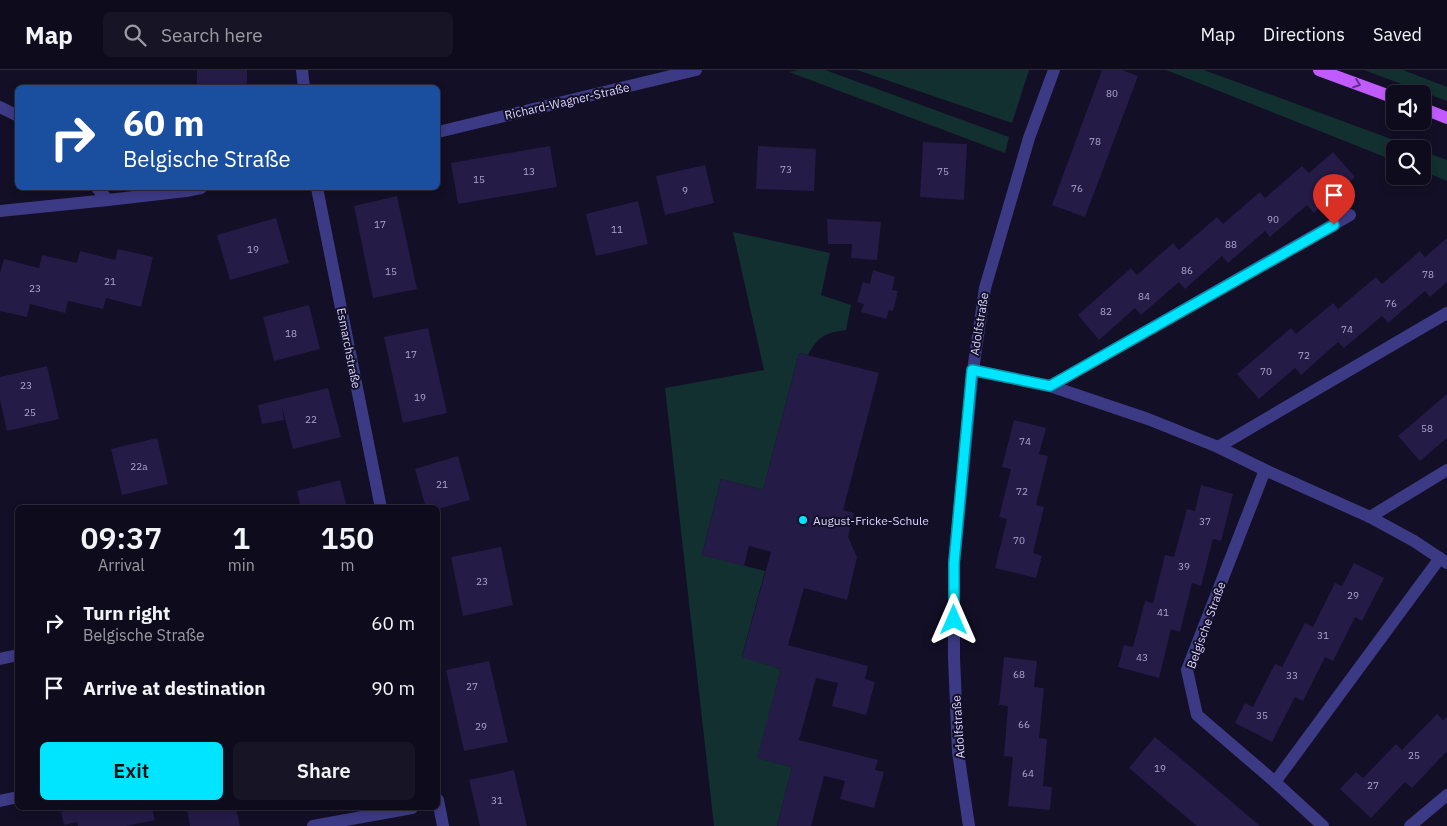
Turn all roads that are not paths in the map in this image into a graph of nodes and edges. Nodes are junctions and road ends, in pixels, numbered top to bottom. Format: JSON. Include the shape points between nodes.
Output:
{"nodes":[{"id":1,"x":302,"y":70,"type":"edge"},
{"id":2,"x":696,"y":70,"type":"edge"},
{"id":3,"x":1054,"y":70,"type":"edge"},
{"id":4,"x":1319,"y":70,"type":"edge"},
{"id":5,"x":304,"y":85,"type":"edge"},
{"id":6,"x":1386,"y":95,"type":"edge"},
{"id":7,"x":0,"y":107,"type":"edge"},
{"id":8,"x":1431,"y":112,"type":"edge"},
{"id":9,"x":15,"y":114,"type":"edge"},
{"id":10,"x":1447,"y":118,"type":"edge"},
{"id":11,"x":440,"y":132,"type":"edge"},
{"id":12,"x":99,"y":190,"type":"edge"},
{"id":13,"x":191,"y":190,"type":"edge"},
{"id":14,"x":317,"y":190,"type":"edge"},
{"id":15,"x":108,"y":200,"type":"junction"},
{"id":16,"x":0,"y":211,"type":"edge"},
{"id":17,"x":1350,"y":215,"type":"dead end"},
{"id":18,"x":1447,"y":313,"type":"edge"},
{"id":19,"x":972,"y":370,"type":"junction"},
{"id":20,"x":1050,"y":386,"type":"junction"},
{"id":21,"x":1218,"y":447,"type":"junction"},
{"id":22,"x":1265,"y":470,"type":"junction"},
{"id":23,"x":1447,"y":470,"type":"edge"},
{"id":24,"x":380,"y":505,"type":"edge"},
{"id":25,"x":1370,"y":517,"type":"junction"},
{"id":26,"x":1443,"y":560,"type":"edge"},
{"id":27,"x":15,"y":656,"type":"edge"},
{"id":28,"x":0,"y":659,"type":"edge"},
{"id":29,"x":1275,"y":782,"type":"junction"},
{"id":30,"x":1447,"y":795,"type":"edge"},
{"id":31,"x":15,"y":798,"type":"edge"},
{"id":32,"x":0,"y":801,"type":"edge"},
{"id":33,"x":401,"y":810,"type":"edge"},
{"id":34,"x":440,"y":810,"type":"edge"},
{"id":35,"x":314,"y":826,"type":"edge"},
{"id":36,"x":443,"y":826,"type":"edge"},
{"id":37,"x":969,"y":826,"type":"edge"},
{"id":38,"x":1323,"y":826,"type":"edge"},
{"id":39,"x":1410,"y":826,"type":"edge"}],
"edges":[{"from":1,"to":5,"type":"street"},
{"from":2,"to":11,"type":"street","name":"Richard-Wagner-Straße"},
{"from":3,"to":19,"type":"street","name":"Adolfstraße","via":[[1029,138],[984,288]]},
{"from":4,"to":6,"type":"main road","one_way":true},
{"from":7,"to":9,"type":"street"},
{"from":8,"to":10,"type":"main road"},
{"from":12,"to":15,"type":"street"},
{"from":13,"to":15,"type":"street"},
{"from":14,"to":24,"type":"street","name":"Esmarchstraße"},
{"from":15,"to":16,"type":"street"},
{"from":17,"to":20,"type":"street"},
{"from":18,"to":21,"type":"street"},
{"from":19,"to":20,"type":"street"},
{"from":19,"to":37,"type":"street","name":"Adolfstraße","via":[[954,563],[958,752]]},
{"from":20,"to":21,"type":"street"},
{"from":21,"to":22,"type":"street"},
{"from":22,"to":25,"type":"street"},
{"from":22,"to":29,"type":"street","name":"Belgische Straße","via":[[1188,670],[1197,715]]},
{"from":23,"to":25,"type":"street"},
{"from":25,"to":26,"type":"street"},
{"from":26,"to":29,"type":"street"},
{"from":27,"to":28,"type":"street"},
{"from":29,"to":38,"type":"street","name":"Belgische Straße"},
{"from":30,"to":39,"type":"street"},
{"from":31,"to":32,"type":"street"},
{"from":33,"to":35,"type":"street"},
{"from":34,"to":36,"type":"street"}]}
